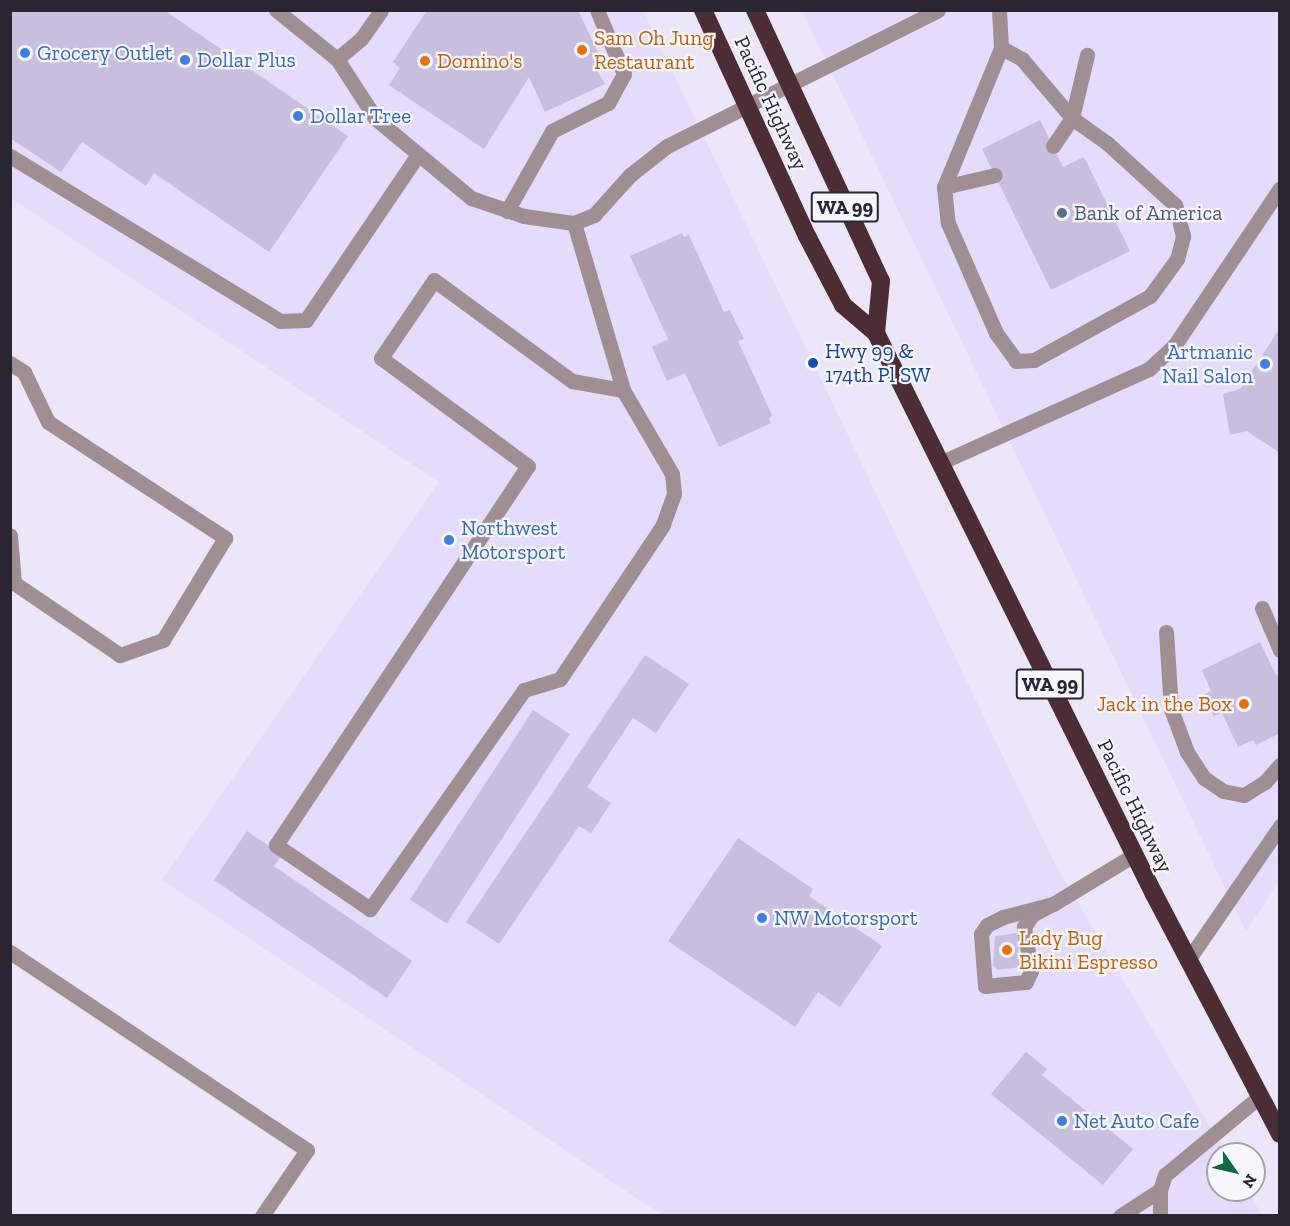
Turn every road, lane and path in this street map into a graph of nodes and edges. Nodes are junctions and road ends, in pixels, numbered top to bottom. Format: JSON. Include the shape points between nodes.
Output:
{"nodes":[{"id":1,"x":276,"y":10,"type":"edge"},
{"id":2,"x":381,"y":10,"type":"edge"},
{"id":3,"x":597,"y":10,"type":"edge"},
{"id":4,"x":703,"y":10,"type":"edge"},
{"id":5,"x":755,"y":10,"type":"edge"},
{"id":6,"x":938,"y":10,"type":"edge"},
{"id":7,"x":999,"y":10,"type":"edge"},
{"id":8,"x":1001,"y":48,"type":"junction"},
{"id":9,"x":1087,"y":55,"type":"dead end"},
{"id":10,"x":337,"y":59,"type":"junction"},
{"id":11,"x":790,"y":84,"type":"junction"},
{"id":12,"x":748,"y":105,"type":"junction"},
{"id":13,"x":1072,"y":118,"type":"junction"},
{"id":14,"x":1053,"y":146,"type":"dead end"},
{"id":15,"x":10,"y":156,"type":"edge"},
{"id":16,"x":417,"y":156,"type":"junction"},
{"id":17,"x":995,"y":175,"type":"dead end"},
{"id":18,"x":944,"y":187,"type":"junction"},
{"id":19,"x":1280,"y":188,"type":"edge"},
{"id":20,"x":507,"y":211,"type":"junction"},
{"id":21,"x":574,"y":223,"type":"junction"},
{"id":22,"x":876,"y":333,"type":"junction"},
{"id":23,"x":10,"y":363,"type":"edge"},
{"id":24,"x":623,"y":390,"type":"junction"},
{"id":25,"x":942,"y":462,"type":"junction"},
{"id":26,"x":10,"y":535,"type":"edge"},
{"id":27,"x":1262,"y":608,"type":"dead end"},
{"id":28,"x":1166,"y":632,"type":"dead end"},
{"id":29,"x":1280,"y":650,"type":"edge"},
{"id":30,"x":1280,"y":765,"type":"edge"},
{"id":31,"x":1280,"y":826,"type":"edge"},
{"id":32,"x":1134,"y":855,"type":"junction"},
{"id":33,"x":1053,"y":904,"type":"junction"},
{"id":34,"x":10,"y":952,"type":"edge"},
{"id":35,"x":1188,"y":960,"type":"junction"},
{"id":36,"x":1260,"y":1096,"type":"junction"},
{"id":37,"x":1280,"y":1134,"type":"edge"},
{"id":38,"x":1160,"y":1190,"type":"junction"},
{"id":39,"x":262,"y":1215,"type":"edge"},
{"id":40,"x":1120,"y":1215,"type":"edge"},
{"id":41,"x":1160,"y":1215,"type":"edge"}],
"edges":[{"from":1,"to":10,"type":"street"},
{"from":2,"to":10,"type":"street","via":[[361,39]]},
{"from":3,"to":20,"type":"street","via":[[624,74],[608,103],[552,131]]},
{"from":4,"to":12,"type":"highway","name":"Pacific Highway","number":"WA 99"},
{"from":5,"to":11,"type":"highway","name":"Pacific Highway","number":"WA 99"},
{"from":6,"to":11,"type":"street"},
{"from":7,"to":8,"type":"street"},
{"from":8,"to":13,"type":"street","via":[[1022,59]]},
{"from":8,"to":18,"type":"street"},
{"from":9,"to":13,"type":"street"},
{"from":10,"to":16,"type":"street","via":[[376,119]]},
{"from":11,"to":12,"type":"street"},
{"from":11,"to":22,"type":"highway","name":"Pacific Highway","number":"WA 99","via":[[881,281]]},
{"from":12,"to":21,"type":"street","via":[[667,146],[630,175],[594,215]]},
{"from":12,"to":22,"type":"highway","name":"Pacific Highway","number":"WA 99","via":[[843,305]]},
{"from":13,"to":14,"type":"street"},
{"from":13,"to":18,"type":"street","via":[[1107,143],[1175,206],[1184,236],[1176,259],[1150,296],[1034,360],[1016,361],[996,333],[948,223]]},
{"from":15,"to":16,"type":"street","via":[[280,321],[306,320]]},
{"from":16,"to":20,"type":"street","via":[[471,198]]},
{"from":17,"to":18,"type":"street"},
{"from":19,"to":25,"type":"street","via":[[1174,346],[1149,369]]},
{"from":20,"to":21,"type":"street"},
{"from":21,"to":24,"type":"street"},
{"from":22,"to":25,"type":"highway","name":"Pacific Highway","number":"WA 99"},
{"from":23,"to":26,"type":"street","via":[[24,372],[48,422],[225,538],[163,640],[120,655],[14,583]]},
{"from":24,"to":24,"type":"street","via":[[672,474],[674,494],[663,525],[560,679],[524,690],[370,909],[276,845],[528,466],[381,358],[434,280],[572,381]]},
{"from":25,"to":32,"type":"highway","name":"Pacific Highway","number":"WA 99"},
{"from":27,"to":29,"type":"street"},
{"from":28,"to":30,"type":"street","via":[[1171,709],[1187,752],[1204,778],[1223,792],[1244,795],[1265,782]]},
{"from":31,"to":35,"type":"street"},
{"from":32,"to":33,"type":"street"},
{"from":32,"to":35,"type":"highway","name":"Pacific Highway","number":"WA 99"},
{"from":33,"to":33,"type":"street","via":[[987,925],[981,934],[986,986],[1026,982],[1031,972],[1024,927],[1032,915]]},
{"from":34,"to":39,"type":"street","via":[[307,1150]]},
{"from":35,"to":36,"type":"highway","name":"Pacific Highway","number":"WA 99"},
{"from":36,"to":37,"type":"highway","name":"Pacific Highway","number":"WA 99"},
{"from":36,"to":38,"type":"street","via":[[1165,1175]]},
{"from":38,"to":40,"type":"street"},
{"from":38,"to":41,"type":"street"}]}
